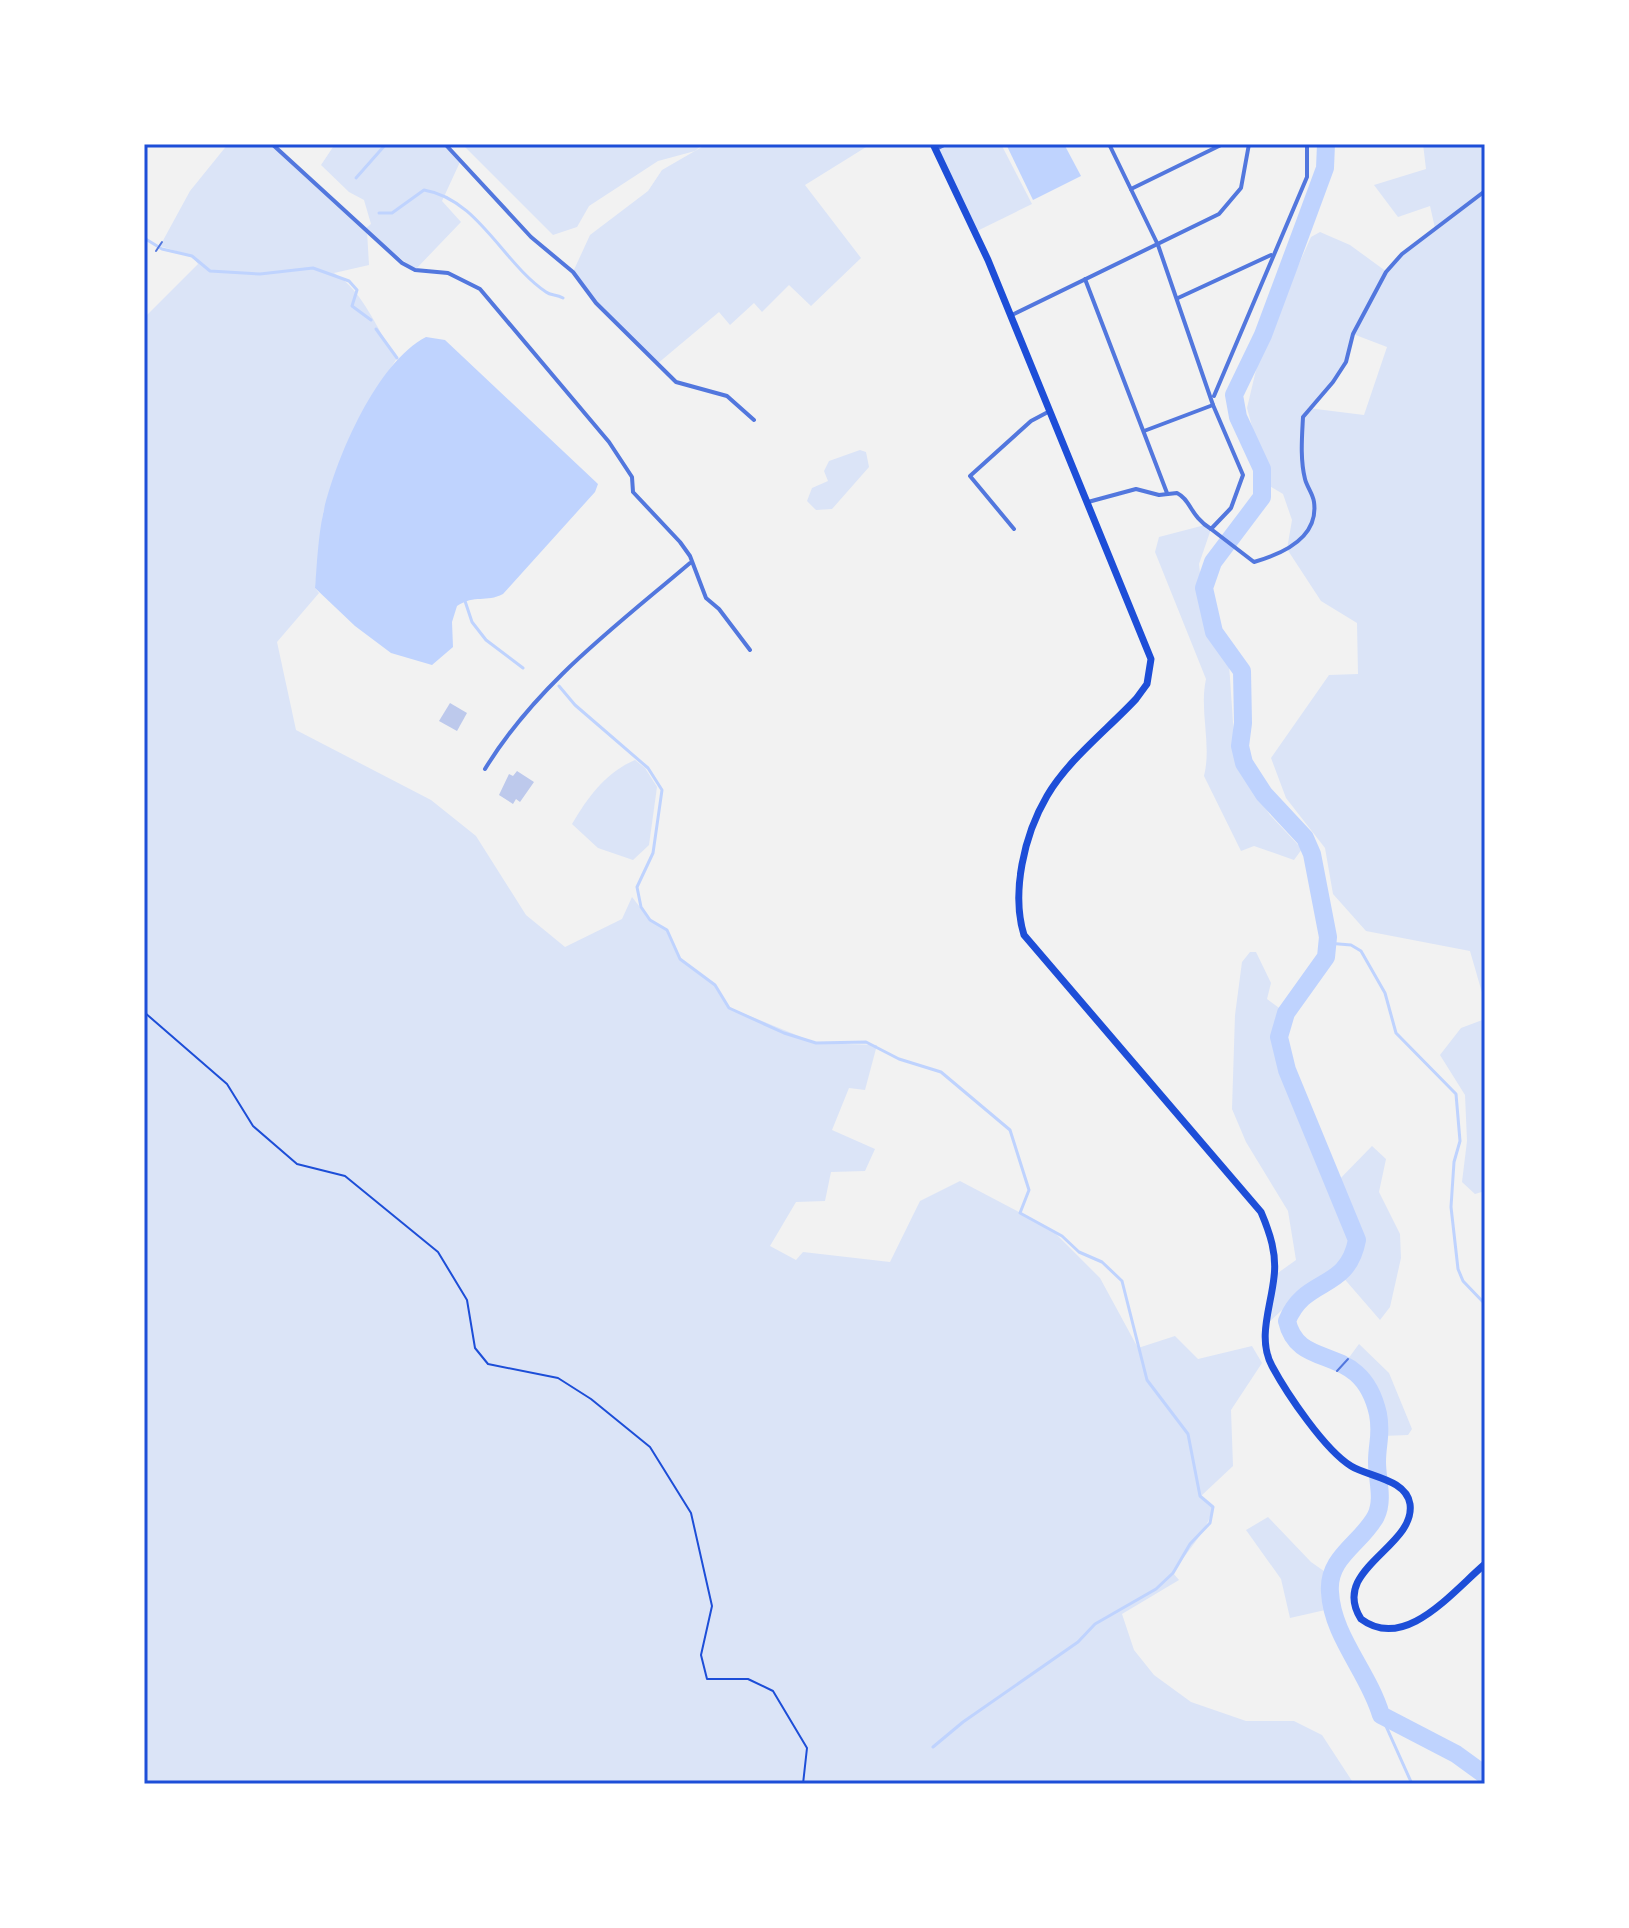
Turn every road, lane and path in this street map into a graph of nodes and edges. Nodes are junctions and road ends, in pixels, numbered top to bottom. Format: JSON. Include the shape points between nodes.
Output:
{"nodes":[{"id":1,"x":272,"y":144,"type":"edge"},
{"id":2,"x":445,"y":144,"type":"edge"},
{"id":3,"x":946,"y":144,"type":"edge"},
{"id":4,"x":1109,"y":144,"type":"edge"},
{"id":5,"x":1223,"y":144,"type":"edge"},
{"id":6,"x":1249,"y":144,"type":"edge"},
{"id":7,"x":1307,"y":144,"type":"edge"},
{"id":8,"x":935,"y":146,"type":"edge"},
{"id":9,"x":1131,"y":189,"type":"junction"},
{"id":10,"x":1485,"y":191,"type":"edge"},
{"id":11,"x":162,"y":242,"type":"dead end"},
{"id":12,"x":1158,"y":245,"type":"junction"},
{"id":13,"x":156,"y":251,"type":"dead end"},
{"id":14,"x":1273,"y":254,"type":"junction"},
{"id":15,"x":1085,"y":279,"type":"junction"},
{"id":16,"x":1177,"y":298,"type":"junction"},
{"id":17,"x":1010,"y":317,"type":"junction"},
{"id":18,"x":1213,"y":402,"type":"junction"},
{"id":19,"x":1048,"y":412,"type":"junction"},
{"id":20,"x":754,"y":420,"type":"dead end"},
{"id":21,"x":1143,"y":431,"type":"junction"},
{"id":22,"x":1167,"y":493,"type":"junction"},
{"id":23,"x":1085,"y":502,"type":"junction"},
{"id":24,"x":1014,"y":529,"type":"dead end"},
{"id":25,"x":1211,"y":529,"type":"junction"},
{"id":26,"x":690,"y":563,"type":"junction"},
{"id":27,"x":750,"y":650,"type":"dead end"},
{"id":28,"x":485,"y":769,"type":"dead end"},
{"id":29,"x":144,"y":1012,"type":"edge"},
{"id":30,"x":1348,"y":1359,"type":"dead end"},
{"id":31,"x":1337,"y":1371,"type":"dead end"},
{"id":32,"x":1485,"y":1564,"type":"edge"},
{"id":33,"x":803,"y":1784,"type":"edge"}],
"edges":[{"from":1,"to":26,"type":"street","via":[[402,263],[415,270],[448,273],[480,289],[609,442],[632,477],[633,492],[680,542]]},
{"from":2,"to":20,"type":"street","via":[[676,382],[727,396]]},
{"from":3,"to":8,"type":"street"},
{"from":4,"to":9,"type":"street"},
{"from":5,"to":9,"type":"street"},
{"from":6,"to":12,"type":"street","via":[[1236,198],[1219,214]]},
{"from":7,"to":14,"type":"street","via":[[1307,177]]},
{"from":8,"to":17,"type":"main road"},
{"from":9,"to":12,"type":"street"},
{"from":10,"to":25,"type":"street","via":[[1386,272],[1353,334],[1346,362],[1303,417],[1305,480],[1314,500],[1305,536],[1254,562]]},
{"from":11,"to":13,"type":"lane"},
{"from":12,"to":15,"type":"street"},
{"from":12,"to":16,"type":"street"},
{"from":14,"to":16,"type":"street"},
{"from":14,"to":18,"type":"street"},
{"from":15,"to":17,"type":"street"},
{"from":15,"to":21,"type":"street"},
{"from":16,"to":18,"type":"street"},
{"from":17,"to":19,"type":"main road"},
{"from":18,"to":21,"type":"street"},
{"from":18,"to":25,"type":"street","via":[[1243,475],[1231,508]]},
{"from":19,"to":23,"type":"main road"},
{"from":19,"to":24,"type":"street","via":[[970,476]]},
{"from":21,"to":22,"type":"street"},
{"from":22,"to":23,"type":"street","via":[[1136,489]]},
{"from":22,"to":25,"type":"street","via":[[1182,495],[1195,518]]},
{"from":23,"to":32,"type":"main road","via":[[1147,644],[1152,671],[1136,699],[1047,797],[1017,894],[1024,935],[1261,1212],[1274,1253],[1265,1336],[1271,1365],[1344,1461],[1402,1490],[1409,1511],[1401,1531],[1357,1585],[1354,1600],[1361,1619],[1380,1630],[1408,1626]]},
{"from":26,"to":27,"type":"street","via":[[706,598]]},
{"from":26,"to":28,"type":"street","via":[[555,680]]},
{"from":29,"to":33,"type":"path","via":[[227,1084],[253,1126],[297,1164],[345,1176],[438,1252],[467,1300],[475,1348],[488,1364],[558,1378],[650,1447],[691,1513],[712,1606],[701,1655],[707,1679],[748,1679],[773,1691],[807,1748]]},
{"from":30,"to":31,"type":"lane"}]}
